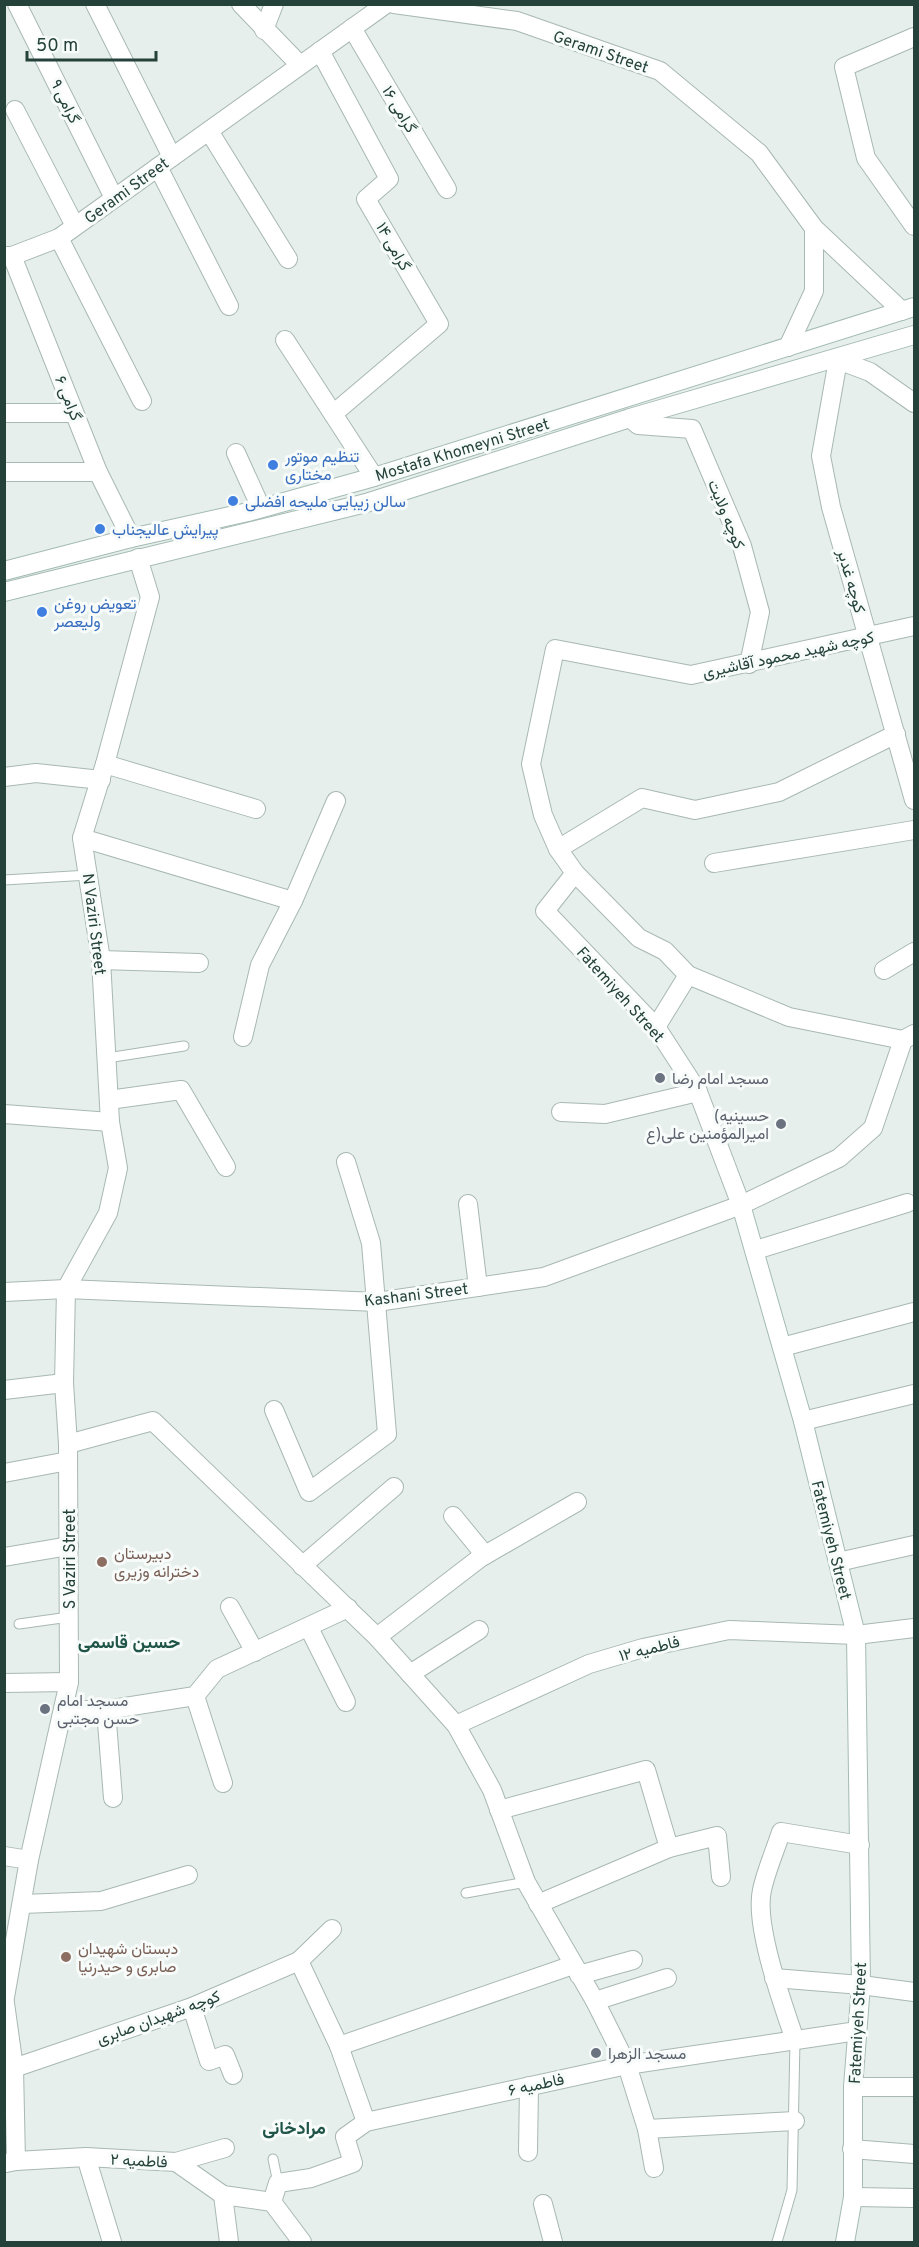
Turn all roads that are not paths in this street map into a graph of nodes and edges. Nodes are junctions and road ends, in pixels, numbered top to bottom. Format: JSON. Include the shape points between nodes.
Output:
{"nodes":[{"id":1,"x":17,"y":4,"type":"edge"},
{"id":2,"x":95,"y":4,"type":"edge"},
{"id":3,"x":241,"y":4,"type":"edge"},
{"id":4,"x":274,"y":4,"type":"edge"},
{"id":5,"x":386,"y":4,"type":"edge"},
{"id":6,"x":394,"y":4,"type":"edge"},
{"id":7,"x":459,"y":9,"type":"edge"},
{"id":8,"x":352,"y":28,"type":"junction"},
{"id":9,"x":264,"y":30,"type":"junction"},
{"id":10,"x":915,"y":37,"type":"edge"},
{"id":11,"x":320,"y":51,"type":"junction"},
{"id":12,"x":300,"y":65,"type":"junction"},
{"id":13,"x":15,"y":110,"type":"dead end"},
{"id":14,"x":209,"y":131,"type":"junction"},
{"id":15,"x":165,"y":162,"type":"junction"},
{"id":16,"x":447,"y":189,"type":"dead end"},
{"id":17,"x":114,"y":198,"type":"junction"},
{"id":18,"x":75,"y":226,"type":"junction"},
{"id":19,"x":915,"y":226,"type":"edge"},
{"id":20,"x":814,"y":228,"type":"junction"},
{"id":21,"x":59,"y":238,"type":"junction"},
{"id":22,"x":8,"y":256,"type":"edge"},
{"id":23,"x":288,"y":259,"type":"dead end"},
{"id":24,"x":229,"y":306,"type":"dead end"},
{"id":25,"x":908,"y":309,"type":"edge"},
{"id":26,"x":915,"y":335,"type":"edge"},
{"id":27,"x":285,"y":340,"type":"dead end"},
{"id":28,"x":788,"y":347,"type":"junction"},
{"id":29,"x":838,"y":360,"type":"junction"},
{"id":30,"x":142,"y":401,"type":"dead end"},
{"id":31,"x":915,"y":403,"type":"edge"},
{"id":32,"x":4,"y":413,"type":"edge"},
{"id":33,"x":74,"y":413,"type":"junction"},
{"id":34,"x":333,"y":414,"type":"junction"},
{"id":35,"x":630,"y":418,"type":"junction"},
{"id":36,"x":236,"y":453,"type":"dead end"},
{"id":37,"x":98,"y":471,"type":"junction"},
{"id":38,"x":4,"y":472,"type":"edge"},
{"id":39,"x":374,"y":477,"type":"junction"},
{"id":40,"x":261,"y":508,"type":"junction"},
{"id":41,"x":131,"y":538,"type":"junction"},
{"id":42,"x":138,"y":558,"type":"junction"},
{"id":43,"x":4,"y":571,"type":"edge"},
{"id":44,"x":4,"y":592,"type":"edge"},
{"id":45,"x":915,"y":626,"type":"edge"},
{"id":46,"x":869,"y":637,"type":"junction"},
{"id":47,"x":749,"y":664,"type":"junction"},
{"id":48,"x":896,"y":734,"type":"junction"},
{"id":49,"x":103,"y":772,"type":"junction"},
{"id":50,"x":4,"y":777,"type":"edge"},
{"id":51,"x":915,"y":800,"type":"edge"},
{"id":52,"x":336,"y":801,"type":"dead end"},
{"id":53,"x":256,"y":809,"type":"dead end"},
{"id":54,"x":915,"y":830,"type":"edge"},
{"id":55,"x":82,"y":838,"type":"junction"},
{"id":56,"x":558,"y":849,"type":"junction"},
{"id":57,"x":714,"y":863,"type":"dead end"},
{"id":58,"x":575,"y":873,"type":"junction"},
{"id":59,"x":89,"y":875,"type":"junction"},
{"id":60,"x":4,"y":880,"type":"edge"},
{"id":61,"x":293,"y":901,"type":"junction"},
{"id":62,"x":915,"y":952,"type":"edge"},
{"id":63,"x":101,"y":960,"type":"junction"},
{"id":64,"x":199,"y":963,"type":"dead end"},
{"id":65,"x":884,"y":970,"type":"dead end"},
{"id":66,"x":688,"y":975,"type":"junction"},
{"id":67,"x":656,"y":1027,"type":"junction"},
{"id":68,"x":243,"y":1037,"type":"dead end"},
{"id":69,"x":909,"y":1037,"type":"edge"},
{"id":70,"x":184,"y":1046,"type":"dead end"},
{"id":71,"x":106,"y":1058,"type":"junction"},
{"id":72,"x":698,"y":1092,"type":"junction"},
{"id":73,"x":109,"y":1100,"type":"junction"},
{"id":74,"x":561,"y":1112,"type":"dead end"},
{"id":75,"x":4,"y":1114,"type":"edge"},
{"id":76,"x":110,"y":1122,"type":"junction"},
{"id":77,"x":346,"y":1162,"type":"dead end"},
{"id":78,"x":226,"y":1167,"type":"dead end"},
{"id":79,"x":907,"y":1203,"type":"dead end"},
{"id":80,"x":468,"y":1204,"type":"dead end"},
{"id":81,"x":741,"y":1205,"type":"junction"},
{"id":82,"x":756,"y":1251,"type":"junction"},
{"id":83,"x":478,"y":1287,"type":"junction"},
{"id":84,"x":66,"y":1289,"type":"junction"},
{"id":85,"x":4,"y":1292,"type":"edge"},
{"id":86,"x":377,"y":1302,"type":"junction"},
{"id":87,"x":915,"y":1312,"type":"edge"},
{"id":88,"x":782,"y":1347,"type":"junction"},
{"id":89,"x":64,"y":1383,"type":"junction"},
{"id":90,"x":4,"y":1390,"type":"edge"},
{"id":91,"x":915,"y":1394,"type":"edge"},
{"id":92,"x":274,"y":1410,"type":"dead end"},
{"id":93,"x":802,"y":1421,"type":"junction"},
{"id":94,"x":68,"y":1453,"type":"junction"},
{"id":95,"x":4,"y":1473,"type":"edge"},
{"id":96,"x":394,"y":1487,"type":"dead end"},
{"id":97,"x":577,"y":1502,"type":"dead end"},
{"id":98,"x":453,"y":1516,"type":"dead end"},
{"id":99,"x":915,"y":1545,"type":"edge"},
{"id":100,"x":69,"y":1546,"type":"junction"},
{"id":101,"x":485,"y":1555,"type":"junction"},
{"id":102,"x":4,"y":1557,"type":"edge"},
{"id":103,"x":838,"y":1562,"type":"junction"},
{"id":104,"x":302,"y":1566,"type":"junction"},
{"id":105,"x":230,"y":1607,"type":"dead end"},
{"id":106,"x":348,"y":1608,"type":"junction"},
{"id":107,"x":69,"y":1617,"type":"junction"},
{"id":108,"x":19,"y":1624,"type":"dead end"},
{"id":109,"x":309,"y":1628,"type":"junction"},
{"id":110,"x":915,"y":1628,"type":"edge"},
{"id":111,"x":479,"y":1630,"type":"dead end"},
{"id":112,"x":856,"y":1635,"type":"junction"},
{"id":113,"x":377,"y":1637,"type":"junction"},
{"id":114,"x":255,"y":1652,"type":"junction"},
{"id":115,"x":410,"y":1674,"type":"junction"},
{"id":116,"x":69,"y":1682,"type":"junction"},
{"id":117,"x":4,"y":1683,"type":"edge"},
{"id":118,"x":195,"y":1696,"type":"junction"},
{"id":119,"x":346,"y":1702,"type":"dead end"},
{"id":120,"x":64,"y":1710,"type":"junction"},
{"id":121,"x":106,"y":1710,"type":"junction"},
{"id":122,"x":456,"y":1725,"type":"junction"},
{"id":123,"x":223,"y":1783,"type":"dead end"},
{"id":124,"x":112,"y":1798,"type":"dead end"},
{"id":125,"x":499,"y":1810,"type":"junction"},
{"id":126,"x":860,"y":1845,"type":"junction"},
{"id":127,"x":669,"y":1848,"type":"junction"},
{"id":128,"x":4,"y":1856,"type":"edge"},
{"id":129,"x":29,"y":1860,"type":"junction"},
{"id":130,"x":188,"y":1875,"type":"dead end"},
{"id":131,"x":721,"y":1877,"type":"dead end"},
{"id":132,"x":526,"y":1882,"type":"junction"},
{"id":133,"x":466,"y":1893,"type":"dead end"},
{"id":134,"x":22,"y":1904,"type":"junction"},
{"id":135,"x":538,"y":1904,"type":"junction"},
{"id":136,"x":332,"y":1929,"type":"dead end"},
{"id":137,"x":299,"y":1960,"type":"junction"},
{"id":138,"x":633,"y":1960,"type":"dead end"},
{"id":139,"x":576,"y":1970,"type":"junction"},
{"id":140,"x":667,"y":1978,"type":"dead end"},
{"id":141,"x":774,"y":1978,"type":"junction"},
{"id":142,"x":861,"y":1984,"type":"junction"},
{"id":143,"x":915,"y":1992,"type":"edge"},
{"id":144,"x":595,"y":2001,"type":"junction"},
{"id":145,"x":5,"y":2003,"type":"edge"},
{"id":146,"x":192,"y":2007,"type":"junction"},
{"id":147,"x":857,"y":2031,"type":"junction"},
{"id":148,"x":795,"y":2040,"type":"junction"},
{"id":149,"x":339,"y":2046,"type":"junction"},
{"id":150,"x":627,"y":2065,"type":"junction"},
{"id":151,"x":14,"y":2068,"type":"junction"},
{"id":152,"x":233,"y":2075,"type":"dead end"},
{"id":153,"x":529,"y":2086,"type":"junction"},
{"id":154,"x":853,"y":2087,"type":"junction"},
{"id":155,"x":915,"y":2087,"type":"edge"},
{"id":156,"x":795,"y":2121,"type":"junction"},
{"id":157,"x":366,"y":2122,"type":"junction"},
{"id":158,"x":647,"y":2129,"type":"junction"},
{"id":159,"x":225,"y":2148,"type":"dead end"},
{"id":160,"x":852,"y":2149,"type":"junction"},
{"id":161,"x":528,"y":2152,"type":"dead end"},
{"id":162,"x":915,"y":2154,"type":"edge"},
{"id":163,"x":86,"y":2157,"type":"junction"},
{"id":164,"x":273,"y":2159,"type":"dead end"},
{"id":165,"x":10,"y":2162,"type":"edge"},
{"id":166,"x":176,"y":2162,"type":"junction"},
{"id":167,"x":654,"y":2168,"type":"dead end"},
{"id":168,"x":278,"y":2183,"type":"junction"},
{"id":169,"x":223,"y":2195,"type":"junction"},
{"id":170,"x":853,"y":2196,"type":"junction"},
{"id":171,"x":915,"y":2198,"type":"edge"},
{"id":172,"x":272,"y":2202,"type":"junction"},
{"id":173,"x":543,"y":2204,"type":"dead end"},
{"id":174,"x":112,"y":2242,"type":"edge"},
{"id":175,"x":230,"y":2242,"type":"edge"},
{"id":176,"x":302,"y":2242,"type":"edge"},
{"id":177,"x":553,"y":2242,"type":"edge"},
{"id":178,"x":777,"y":2242,"type":"edge"},
{"id":179,"x":845,"y":2242,"type":"edge"}],
"edges":[{"from":1,"to":17,"type":"street","name":"گرامی ۹"},
{"from":2,"to":15,"type":"street"},
{"from":3,"to":9,"type":"street"},
{"from":4,"to":9,"type":"street"},
{"from":5,"to":8,"type":"street","name":"Gerami Street"},
{"from":6,"to":7,"type":"street","name":"Gerami Street"},
{"from":7,"to":20,"type":"street","name":"Gerami Street","via":[[517,21],[660,71],[759,153]]},
{"from":8,"to":11,"type":"street","name":"Gerami Street"},
{"from":8,"to":16,"type":"street","name":"گرامی ۱۶"},
{"from":9,"to":12,"type":"street"},
{"from":10,"to":19,"type":"street","via":[[844,67],[866,158]]},
{"from":11,"to":12,"type":"street","name":"Gerami Street"},
{"from":11,"to":34,"type":"street","name":"گرامی ۱۴","via":[[389,179],[366,199],[440,324]]},
{"from":12,"to":14,"type":"street","name":"Gerami Street"},
{"from":13,"to":18,"type":"street"},
{"from":14,"to":15,"type":"street","name":"Gerami Street"},
{"from":14,"to":23,"type":"street"},
{"from":15,"to":17,"type":"street","name":"Gerami Street"},
{"from":15,"to":24,"type":"street"},
{"from":17,"to":18,"type":"street","name":"Gerami Street"},
{"from":18,"to":21,"type":"street","name":"Gerami Street"},
{"from":20,"to":25,"type":"street","name":"Gerami Street"},
{"from":20,"to":28,"type":"street","via":[[814,291]]},
{"from":21,"to":22,"type":"street","name":"Gerami Street"},
{"from":21,"to":30,"type":"street"},
{"from":22,"to":33,"type":"street","name":"گرامی ۶"},
{"from":25,"to":28,"type":"street","name":"Mostafa Khomeyni Street"},
{"from":26,"to":29,"type":"street","name":"Mostafa Khomeyni Street"},
{"from":27,"to":34,"type":"street"},
{"from":28,"to":39,"type":"street","name":"Mostafa Khomeyni Street"},
{"from":29,"to":31,"type":"street","via":[[870,372]]},
{"from":29,"to":35,"type":"street","name":"Mostafa Khomeyni Street"},
{"from":29,"to":46,"type":"street","name":"کوچه غدیر","via":[[821,456],[831,507]]},
{"from":32,"to":33,"type":"street"},
{"from":33,"to":37,"type":"street","name":"گرامی ۶"},
{"from":34,"to":39,"type":"street"},
{"from":35,"to":42,"type":"street","name":"Mostafa Khomeyni Street","via":[[366,503]]},
{"from":35,"to":47,"type":"street","name":"کوچه ولایت","via":[[638,425],[692,429],[742,546],[760,612]]},
{"from":36,"to":40,"type":"street"},
{"from":37,"to":38,"type":"street"},
{"from":37,"to":41,"type":"street","name":"گرامی ۶"},
{"from":39,"to":40,"type":"street","name":"Mostafa Khomeyni Street"},
{"from":40,"to":41,"type":"street","name":"Mostafa Khomeyni Street"},
{"from":41,"to":42,"type":"street","name":"گرامی ۶"},
{"from":41,"to":43,"type":"street","name":"Mostafa Khomeyni Street"},
{"from":42,"to":44,"type":"street","name":"Mostafa Khomeyni Street"},
{"from":42,"to":49,"type":"street","name":"N Vaziri Street","via":[[150,597]]},
{"from":45,"to":46,"type":"street","name":"کوچه شهید محمود آقاشیری"},
{"from":46,"to":47,"type":"street","name":"کوچه شهید محمود آقاشیری"},
{"from":46,"to":48,"type":"street","name":"کوچه غدیر"},
{"from":47,"to":56,"type":"street","name":"کوچه شهید محمود آقاشیری","via":[[691,675],[555,648],[531,764],[543,815]]},
{"from":48,"to":51,"type":"street","name":"کوچه غدیر"},
{"from":48,"to":56,"type":"street","via":[[779,792],[695,810],[642,798]]},
{"from":49,"to":50,"type":"street"},
{"from":49,"to":53,"type":"street"},
{"from":49,"to":55,"type":"street","name":"N Vaziri Street"},
{"from":52,"to":61,"type":"street"},
{"from":54,"to":57,"type":"street"},
{"from":55,"to":59,"type":"street","name":"N Vaziri Street"},
{"from":55,"to":61,"type":"street"},
{"from":56,"to":58,"type":"street"},
{"from":58,"to":66,"type":"street","via":[[639,938],[666,951]]},
{"from":58,"to":67,"type":"street","name":"Fatemiyeh Street","via":[[545,911]]},
{"from":59,"to":60,"type":"lane"},
{"from":59,"to":63,"type":"street","name":"N Vaziri Street"},
{"from":61,"to":68,"type":"street","via":[[261,965]]},
{"from":62,"to":65,"type":"street"},
{"from":63,"to":64,"type":"street"},
{"from":63,"to":71,"type":"street","name":"N Vaziri Street"},
{"from":66,"to":67,"type":"street"},
{"from":66,"to":69,"type":"street","via":[[789,1017]]},
{"from":67,"to":72,"type":"street","name":"Fatemiyeh Street"},
{"from":69,"to":81,"type":"street","name":"Kashani Street","via":[[873,1128],[838,1158]]},
{"from":70,"to":71,"type":"lane"},
{"from":71,"to":73,"type":"street","name":"N Vaziri Street"},
{"from":72,"to":74,"type":"street","via":[[605,1114]]},
{"from":72,"to":81,"type":"street","name":"Fatemiyeh Street"},
{"from":73,"to":76,"type":"street","name":"N Vaziri Street"},
{"from":73,"to":78,"type":"street","via":[[182,1090]]},
{"from":75,"to":76,"type":"street"},
{"from":76,"to":84,"type":"street","name":"N Vaziri Street","via":[[118,1168],[108,1214]]},
{"from":77,"to":86,"type":"street","via":[[371,1243]]},
{"from":79,"to":82,"type":"street"},
{"from":80,"to":83,"type":"street"},
{"from":81,"to":82,"type":"street","name":"Fatemiyeh Street"},
{"from":81,"to":83,"type":"street","name":"Kashani Street","via":[[544,1277]]},
{"from":82,"to":88,"type":"street","name":"Fatemiyeh Street"},
{"from":83,"to":86,"type":"street","name":"Kashani Street"},
{"from":84,"to":85,"type":"street","name":"Kashani Street"},
{"from":84,"to":86,"type":"street","name":"Kashani Street"},
{"from":84,"to":89,"type":"street","name":"S Vaziri Street"},
{"from":86,"to":92,"type":"street","via":[[387,1434],[309,1492]]},
{"from":87,"to":88,"type":"street"},
{"from":88,"to":93,"type":"street","name":"Fatemiyeh Street"},
{"from":89,"to":90,"type":"street"},
{"from":89,"to":94,"type":"street","name":"S Vaziri Street"},
{"from":91,"to":93,"type":"street"},
{"from":93,"to":103,"type":"street","name":"Fatemiyeh Street"},
{"from":94,"to":95,"type":"street"},
{"from":94,"to":100,"type":"street","name":"S Vaziri Street"},
{"from":94,"to":104,"type":"street","via":[[153,1421]]},
{"from":96,"to":104,"type":"street"},
{"from":97,"to":101,"type":"street"},
{"from":98,"to":101,"type":"street"},
{"from":99,"to":103,"type":"street"},
{"from":100,"to":102,"type":"street"},
{"from":100,"to":107,"type":"street","name":"S Vaziri Street"},
{"from":101,"to":113,"type":"street"},
{"from":103,"to":112,"type":"street","name":"Fatemiyeh Street"},
{"from":104,"to":106,"type":"street"},
{"from":105,"to":114,"type":"street"},
{"from":106,"to":109,"type":"street"},
{"from":106,"to":113,"type":"street"},
{"from":107,"to":108,"type":"lane"},
{"from":107,"to":116,"type":"street","name":"S Vaziri Street"},
{"from":109,"to":114,"type":"street"},
{"from":109,"to":119,"type":"street"},
{"from":110,"to":112,"type":"street","name":"فاطمیه ۱۲"},
{"from":111,"to":115,"type":"street"},
{"from":112,"to":122,"type":"street","name":"فاطمیه ۱۲","via":[[729,1630],[643,1648],[589,1664]]},
{"from":112,"to":126,"type":"street","name":"Fatemiyeh Street"},
{"from":113,"to":115,"type":"street"},
{"from":114,"to":118,"type":"street","via":[[217,1669]]},
{"from":115,"to":122,"type":"street"},
{"from":116,"to":117,"type":"street"},
{"from":116,"to":120,"type":"street","name":"S Vaziri Street"},
{"from":118,"to":121,"type":"street"},
{"from":118,"to":123,"type":"street"},
{"from":120,"to":121,"type":"street"},
{"from":120,"to":129,"type":"street","name":"S Vaziri Street"},
{"from":121,"to":124,"type":"street"},
{"from":122,"to":125,"type":"street"},
{"from":125,"to":127,"type":"street","via":[[646,1770]]},
{"from":125,"to":132,"type":"street"},
{"from":126,"to":141,"type":"street","via":[[781,1832],[761,1892]]},
{"from":126,"to":142,"type":"street","name":"Fatemiyeh Street"},
{"from":127,"to":131,"type":"street","via":[[717,1836]]},
{"from":127,"to":135,"type":"street"},
{"from":128,"to":129,"type":"street"},
{"from":129,"to":134,"type":"street","name":"S Vaziri Street"},
{"from":130,"to":134,"type":"street","via":[[101,1901]]},
{"from":132,"to":133,"type":"lane"},
{"from":132,"to":135,"type":"street"},
{"from":134,"to":145,"type":"street","name":"S Vaziri Street"},
{"from":135,"to":139,"type":"street"},
{"from":136,"to":137,"type":"street","name":"کوچه شهیدان صابری"},
{"from":137,"to":146,"type":"street","name":"کوچه شهیدان صابری"},
{"from":137,"to":149,"type":"street"},
{"from":138,"to":139,"type":"street"},
{"from":139,"to":144,"type":"street"},
{"from":139,"to":149,"type":"street"},
{"from":140,"to":144,"type":"street"},
{"from":141,"to":142,"type":"street"},
{"from":141,"to":148,"type":"street"},
{"from":142,"to":143,"type":"street"},
{"from":142,"to":147,"type":"street","name":"Fatemiyeh Street"},
{"from":144,"to":150,"type":"street"},
{"from":145,"to":151,"type":"street","name":"S Vaziri Street"},
{"from":146,"to":151,"type":"street","name":"کوچه شهیدان صابری"},
{"from":146,"to":152,"type":"street","via":[[209,2061],[225,2055]]},
{"from":147,"to":148,"type":"street","name":"فاطمیه ۶"},
{"from":147,"to":154,"type":"street","name":"Fatemiyeh Street"},
{"from":148,"to":150,"type":"street","name":"فاطمیه ۶"},
{"from":148,"to":156,"type":"lane"},
{"from":149,"to":157,"type":"street"},
{"from":150,"to":153,"type":"street","name":"فاطمیه ۶"},
{"from":150,"to":158,"type":"street"},
{"from":151,"to":165,"type":"street","name":"S Vaziri Street"},
{"from":153,"to":157,"type":"street","name":"فاطمیه ۶"},
{"from":153,"to":161,"type":"street"},
{"from":154,"to":155,"type":"street"},
{"from":154,"to":160,"type":"street","name":"Fatemiyeh Street"},
{"from":156,"to":158,"type":"street"},
{"from":156,"to":178,"type":"lane","via":[[792,2190]]},
{"from":157,"to":168,"type":"street","via":[[345,2137],[354,2163],[311,2178]]},
{"from":158,"to":167,"type":"street"},
{"from":159,"to":166,"type":"street"},
{"from":160,"to":162,"type":"street"},
{"from":160,"to":170,"type":"street","name":"Fatemiyeh Street"},
{"from":163,"to":165,"type":"street","name":"فاطمیه ۲"},
{"from":163,"to":166,"type":"street","name":"فاطمیه ۲"},
{"from":163,"to":174,"type":"street"},
{"from":164,"to":168,"type":"lane"},
{"from":166,"to":169,"type":"street","name":"فاطمیه ۲"},
{"from":168,"to":172,"type":"street"},
{"from":169,"to":172,"type":"street","name":"فاطمیه ۲"},
{"from":169,"to":175,"type":"street"},
{"from":170,"to":171,"type":"street"},
{"from":170,"to":179,"type":"street","name":"Fatemiyeh Street"},
{"from":172,"to":176,"type":"street"},
{"from":173,"to":177,"type":"street"}]}
